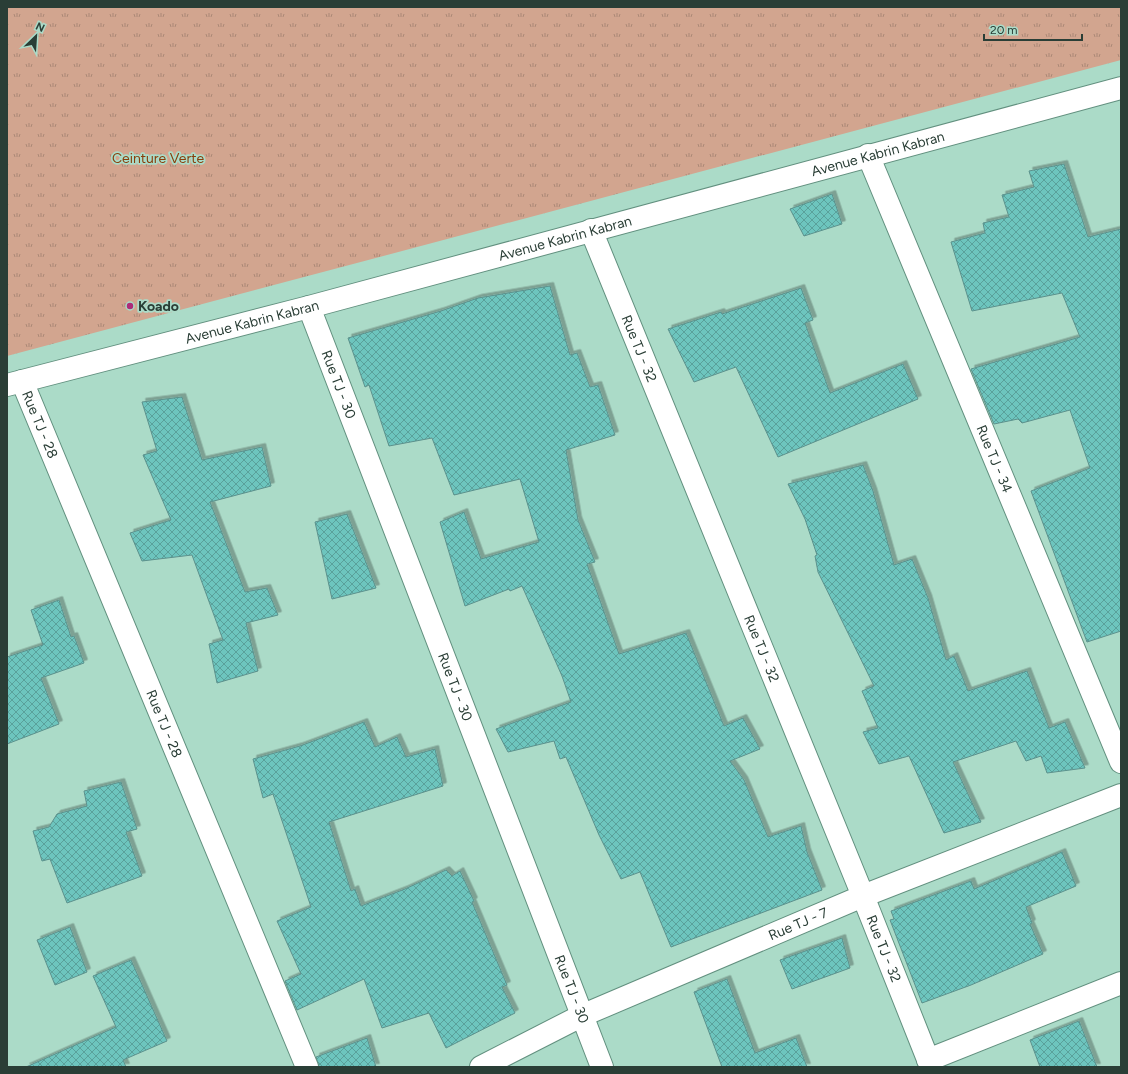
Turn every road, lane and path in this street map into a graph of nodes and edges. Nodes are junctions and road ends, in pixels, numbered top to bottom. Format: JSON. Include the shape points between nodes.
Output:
{"nodes":[{"id":1,"x":1121,"y":88,"type":"edge"},
{"id":2,"x":868,"y":155,"type":"junction"},
{"id":3,"x":591,"y":230,"type":"junction"},
{"id":4,"x":309,"y":307,"type":"junction"},
{"id":5,"x":15,"y":383,"type":"edge"},
{"id":6,"x":1121,"y":762,"type":"edge"},
{"id":7,"x":1121,"y":795,"type":"edge"},
{"id":8,"x":863,"y":896,"type":"junction"},
{"id":9,"x":1121,"y":983,"type":"edge"},
{"id":10,"x":582,"y":1016,"type":"junction"},
{"id":11,"x":929,"y":1063,"type":"edge"},
{"id":12,"x":307,"y":1067,"type":"edge"},
{"id":13,"x":481,"y":1067,"type":"edge"},
{"id":14,"x":602,"y":1067,"type":"edge"}],
"edges":[{"from":1,"to":2,"type":"street","name":"Avenue Kabrin Kabran"},
{"from":2,"to":3,"type":"street","name":"Avenue Kabrin Kabran"},
{"from":2,"to":6,"type":"street","name":"Rue TJ - 34"},
{"from":3,"to":4,"type":"street","name":"Avenue Kabrin Kabran"},
{"from":3,"to":8,"type":"street","name":"Rue TJ - 32"},
{"from":4,"to":5,"type":"street","name":"Avenue Kabrin Kabran"},
{"from":4,"to":10,"type":"street","name":"Rue TJ - 30"},
{"from":5,"to":12,"type":"street","name":"Rue TJ - 28"},
{"from":7,"to":8,"type":"street","name":"Rue TJ - 7"},
{"from":8,"to":10,"type":"street","name":"Rue TJ - 7"},
{"from":8,"to":11,"type":"street","name":"Rue TJ - 32"},
{"from":9,"to":11,"type":"street"},
{"from":10,"to":13,"type":"street","name":"Rue TJ - 7"},
{"from":10,"to":14,"type":"street","name":"Rue TJ - 30"}]}
